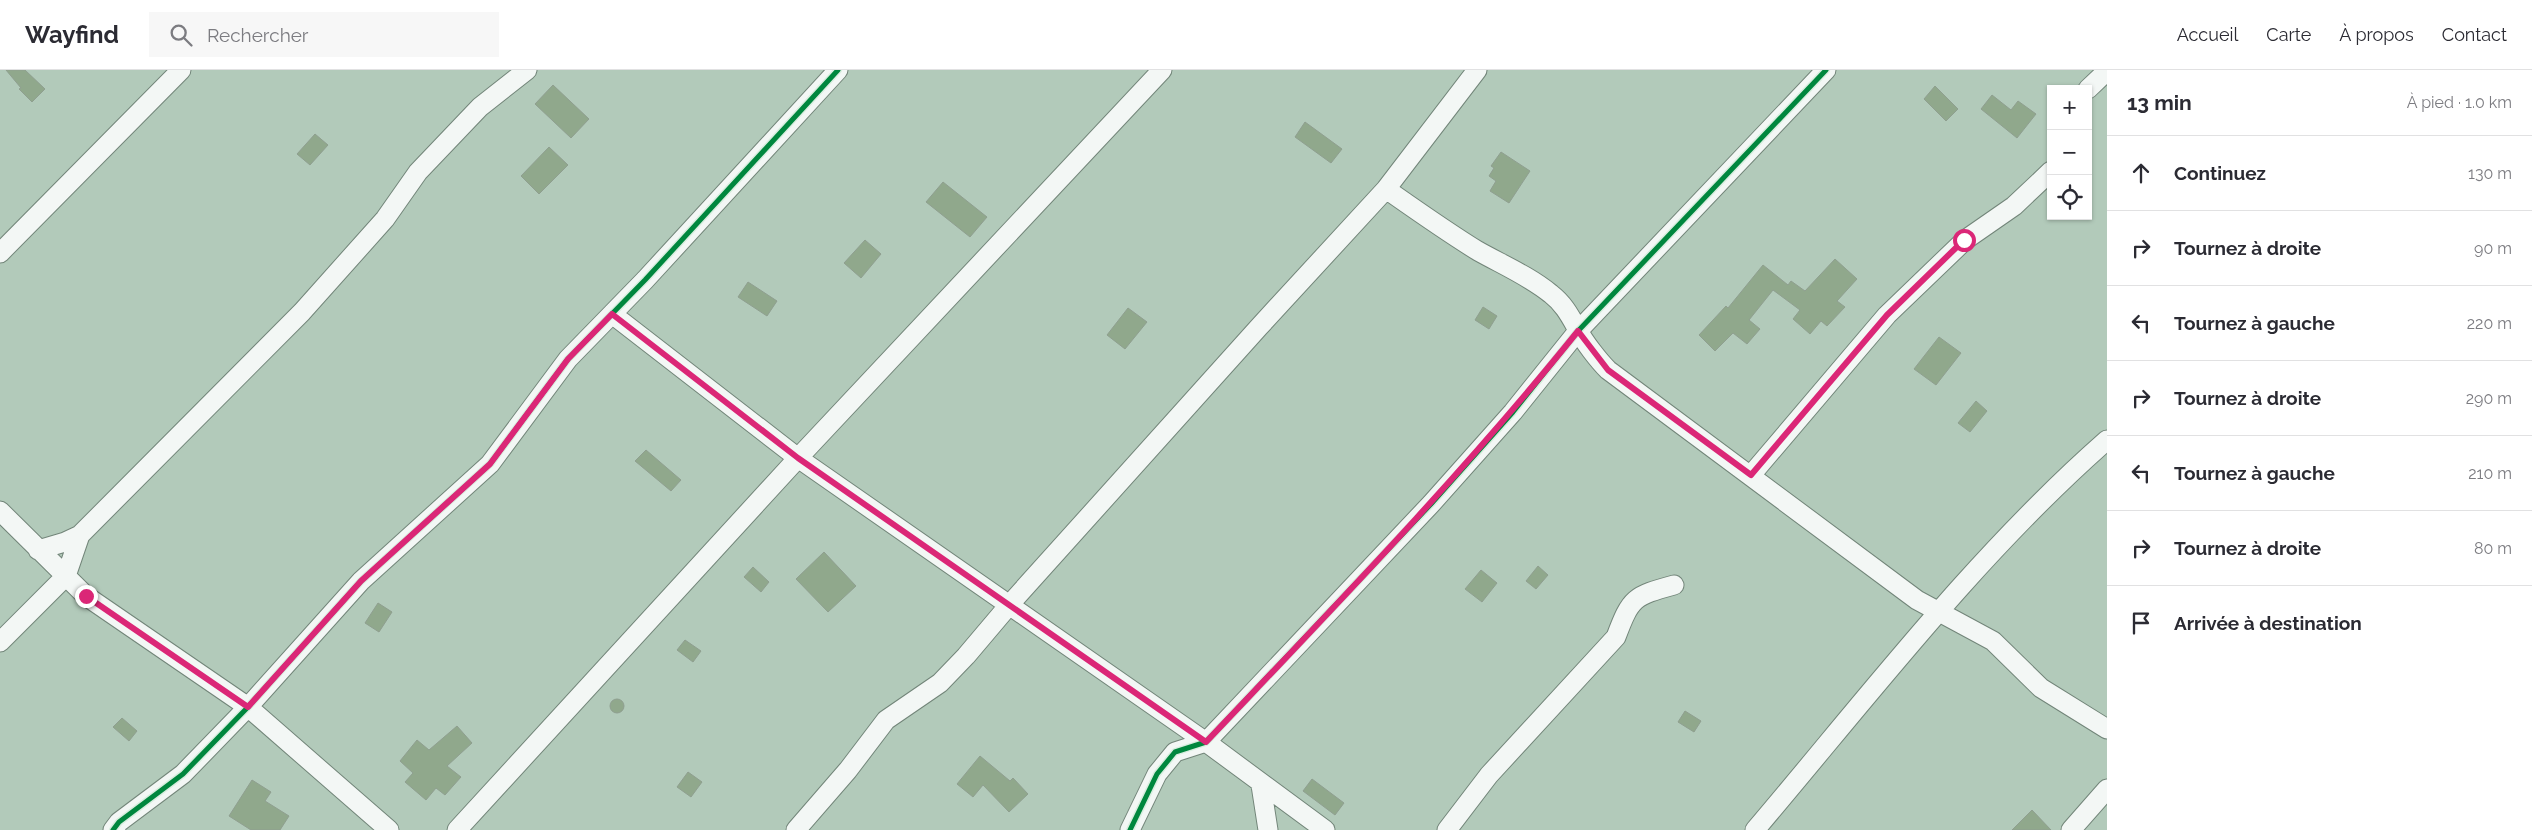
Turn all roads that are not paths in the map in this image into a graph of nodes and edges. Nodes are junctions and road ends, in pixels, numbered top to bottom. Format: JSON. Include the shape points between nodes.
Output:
{"nodes":[{"id":1,"x":181,"y":70,"type":"edge"},
{"id":2,"x":527,"y":70,"type":"edge"},
{"id":3,"x":838,"y":70,"type":"edge"},
{"id":4,"x":1162,"y":70,"type":"edge"},
{"id":5,"x":1477,"y":70,"type":"edge"},
{"id":6,"x":1826,"y":70,"type":"edge"},
{"id":7,"x":2107,"y":71,"type":"edge"},
{"id":8,"x":2092,"y":85,"type":"edge"},
{"id":9,"x":2047,"y":175,"type":"edge"},
{"id":10,"x":1386,"y":189,"type":"junction"},
{"id":11,"x":0,"y":253,"type":"edge"},
{"id":12,"x":612,"y":314,"type":"junction"},
{"id":13,"x":1578,"y":331,"type":"junction"},
{"id":14,"x":2107,"y":440,"type":"edge"},
{"id":15,"x":798,"y":458,"type":"junction"},
{"id":16,"x":1751,"y":475,"type":"junction"},
{"id":17,"x":0,"y":511,"type":"edge"},
{"id":18,"x":80,"y":535,"type":"junction"},
{"id":19,"x":38,"y":550,"type":"junction"},
{"id":20,"x":66,"y":576,"type":"junction"},
{"id":21,"x":1674,"y":585,"type":"dead end"},
{"id":22,"x":1010,"y":604,"type":"junction"},
{"id":23,"x":1940,"y":612,"type":"junction"},
{"id":24,"x":0,"y":642,"type":"edge"},
{"id":25,"x":248,"y":707,"type":"junction"},
{"id":26,"x":2107,"y":729,"type":"edge"},
{"id":27,"x":1206,"y":742,"type":"junction"},
{"id":28,"x":1261,"y":785,"type":"junction"},
{"id":29,"x":2107,"y":788,"type":"edge"},
{"id":30,"x":113,"y":830,"type":"edge"},
{"id":31,"x":389,"y":830,"type":"edge"},
{"id":32,"x":457,"y":830,"type":"edge"},
{"id":33,"x":796,"y":830,"type":"edge"},
{"id":34,"x":1130,"y":830,"type":"edge"},
{"id":35,"x":1268,"y":830,"type":"edge"},
{"id":36,"x":1325,"y":830,"type":"edge"},
{"id":37,"x":1447,"y":830,"type":"edge"},
{"id":38,"x":1755,"y":830,"type":"edge"},
{"id":39,"x":2071,"y":830,"type":"edge"}],
"edges":[{"from":1,"to":11,"type":"street"},
{"from":2,"to":18,"type":"street","via":[[480,106],[418,172],[385,219],[302,312]]},
{"from":3,"to":12,"type":"street"},
{"from":4,"to":15,"type":"street"},
{"from":5,"to":10,"type":"street"},
{"from":6,"to":13,"type":"street"},
{"from":7,"to":8,"type":"street"},
{"from":9,"to":16,"type":"street","via":[[2014,206],[1964,240],[1887,315]]},
{"from":10,"to":13,"type":"street","via":[[1458,238],[1552,294],[1573,319]]},
{"from":10,"to":22,"type":"street"},
{"from":12,"to":15,"type":"street"},
{"from":12,"to":25,"type":"street","via":[[568,359],[490,464],[361,581]]},
{"from":13,"to":16,"type":"street","via":[[1608,370]]},
{"from":13,"to":27,"type":"street","via":[[1513,412],[1431,504]]},
{"from":14,"to":23,"type":"street","via":[[2059,482]]},
{"from":15,"to":22,"type":"street"},
{"from":15,"to":32,"type":"street"},
{"from":16,"to":23,"type":"street","via":[[1917,600]]},
{"from":17,"to":19,"type":"street"},
{"from":18,"to":19,"type":"street"},
{"from":18,"to":20,"type":"street"},
{"from":19,"to":20,"type":"street"},
{"from":20,"to":24,"type":"street"},
{"from":20,"to":25,"type":"street","via":[[86,596]]},
{"from":21,"to":37,"type":"street","via":[[1642,594],[1626,611],[1616,637],[1489,775]]},
{"from":22,"to":27,"type":"street"},
{"from":22,"to":33,"type":"street","via":[[940,683],[886,720]]},
{"from":23,"to":26,"type":"street","via":[[1993,641],[2041,688]]},
{"from":23,"to":38,"type":"street"},
{"from":25,"to":30,"type":"street","via":[[182,774]]},
{"from":25,"to":31,"type":"street"},
{"from":27,"to":28,"type":"street"},
{"from":27,"to":34,"type":"street","via":[[1175,752],[1157,774]]},
{"from":28,"to":35,"type":"street"},
{"from":28,"to":36,"type":"street"},
{"from":29,"to":39,"type":"street"}]}
